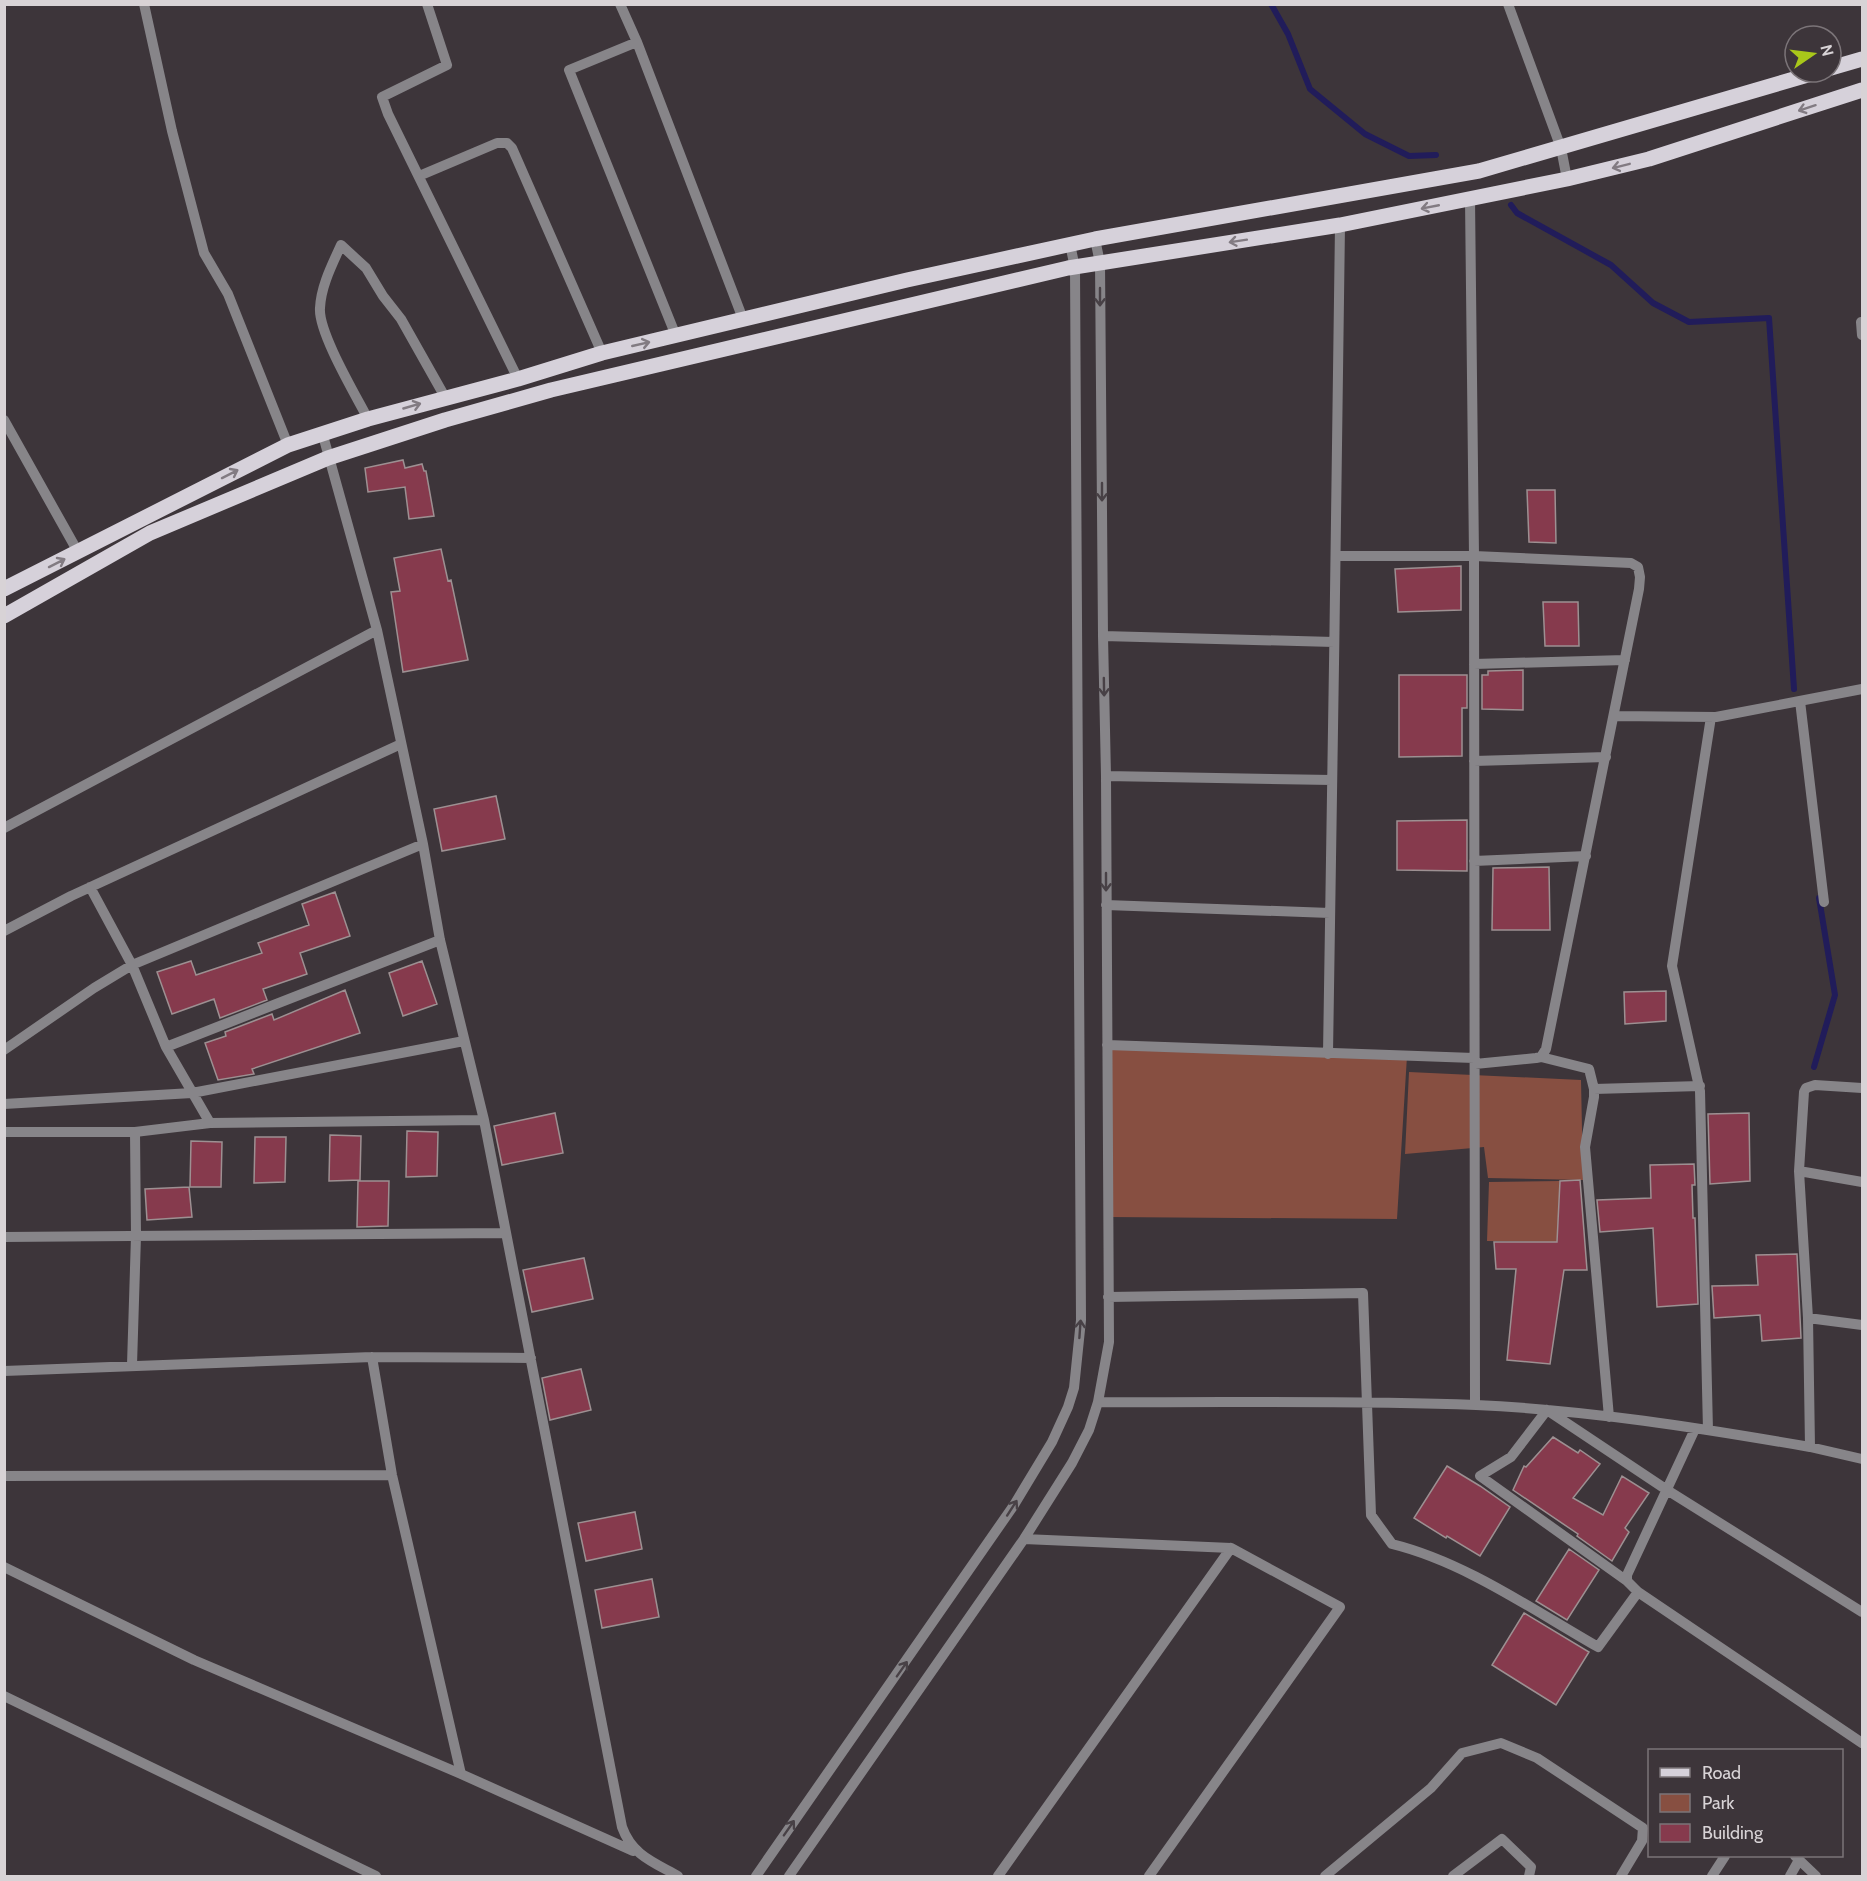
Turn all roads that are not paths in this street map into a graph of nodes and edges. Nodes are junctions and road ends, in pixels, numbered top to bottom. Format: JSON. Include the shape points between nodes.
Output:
{"nodes":[{"id":1,"x":144,"y":4,"type":"edge"},
{"id":2,"x":427,"y":4,"type":"edge"},
{"id":3,"x":620,"y":4,"type":"edge"},
{"id":4,"x":1508,"y":4,"type":"edge"},
{"id":5,"x":637,"y":42,"type":"junction"},
{"id":6,"x":1863,"y":59,"type":"edge"},
{"id":7,"x":1843,"y":65,"type":"edge"},
{"id":8,"x":1783,"y":82,"type":"edge"},
{"id":9,"x":1863,"y":90,"type":"edge"},
{"id":10,"x":1561,"y":148,"type":"junction"},
{"id":11,"x":419,"y":176,"type":"junction"},
{"id":12,"x":1567,"y":179,"type":"junction"},
{"id":13,"x":1470,"y":199,"type":"junction"},
{"id":14,"x":1340,"y":225,"type":"junction"},
{"id":15,"x":1095,"y":239,"type":"junction"},
{"id":16,"x":1070,"y":244,"type":"junction"},
{"id":17,"x":1100,"y":263,"type":"junction"},
{"id":18,"x":1076,"y":268,"type":"junction"},
{"id":19,"x":743,"y":319,"type":"junction"},
{"id":20,"x":1862,"y":322,"type":"edge"},
{"id":21,"x":1863,"y":335,"type":"edge"},
{"id":22,"x":676,"y":336,"type":"junction"},
{"id":23,"x":602,"y":353,"type":"junction"},
{"id":24,"x":518,"y":378,"type":"junction"},
{"id":25,"x":445,"y":398,"type":"junction"},
{"id":26,"x":368,"y":419,"type":"junction"},
{"id":27,"x":4,"y":420,"type":"edge"},
{"id":28,"x":322,"y":432,"type":"junction"},
{"id":29,"x":288,"y":444,"type":"junction"},
{"id":30,"x":328,"y":458,"type":"junction"},
{"id":31,"x":78,"y":552,"type":"junction"},
{"id":32,"x":1337,"y":556,"type":"junction"},
{"id":33,"x":1474,"y":556,"type":"junction"},
{"id":34,"x":4,"y":589,"type":"edge"},
{"id":35,"x":4,"y":616,"type":"edge"},
{"id":36,"x":377,"y":630,"type":"junction"},
{"id":37,"x":1103,"y":636,"type":"junction"},
{"id":38,"x":1334,"y":642,"type":"junction"},
{"id":39,"x":1625,"y":660,"type":"junction"},
{"id":40,"x":1474,"y":664,"type":"junction"},
{"id":41,"x":1863,"y":689,"type":"edge"},
{"id":42,"x":1800,"y":701,"type":"junction"},
{"id":43,"x":1614,"y":716,"type":"junction"},
{"id":44,"x":1711,"y":717,"type":"junction"},
{"id":45,"x":401,"y":744,"type":"junction"},
{"id":46,"x":1606,"y":757,"type":"junction"},
{"id":47,"x":1474,"y":760,"type":"junction"},
{"id":48,"x":1106,"y":776,"type":"junction"},
{"id":49,"x":1332,"y":780,"type":"junction"},
{"id":50,"x":4,"y":828,"type":"edge"},
{"id":51,"x":423,"y":844,"type":"junction"},
{"id":52,"x":1586,"y":856,"type":"junction"},
{"id":53,"x":1474,"y":861,"type":"junction"},
{"id":54,"x":90,"y":887,"type":"junction"},
{"id":55,"x":1824,"y":902,"type":"dead end"},
{"id":56,"x":1106,"y":905,"type":"junction"},
{"id":57,"x":1330,"y":913,"type":"junction"},
{"id":58,"x":4,"y":931,"type":"edge"},
{"id":59,"x":440,"y":940,"type":"junction"},
{"id":60,"x":132,"y":964,"type":"junction"},
{"id":61,"x":464,"y":1041,"type":"junction"},
{"id":62,"x":1107,"y":1045,"type":"junction"},
{"id":63,"x":166,"y":1047,"type":"junction"},
{"id":64,"x":4,"y":1050,"type":"edge"},
{"id":65,"x":1328,"y":1054,"type":"junction"},
{"id":66,"x":1541,"y":1057,"type":"junction"},
{"id":67,"x":1474,"y":1061,"type":"junction"},
{"id":68,"x":1700,"y":1086,"type":"junction"},
{"id":69,"x":1863,"y":1088,"type":"edge"},
{"id":70,"x":1594,"y":1089,"type":"junction"},
{"id":71,"x":192,"y":1093,"type":"junction"},
{"id":72,"x":4,"y":1104,"type":"edge"},
{"id":73,"x":484,"y":1120,"type":"junction"},
{"id":74,"x":210,"y":1123,"type":"junction"},
{"id":75,"x":4,"y":1132,"type":"edge"},
{"id":76,"x":135,"y":1132,"type":"junction"},
{"id":77,"x":1799,"y":1171,"type":"junction"},
{"id":78,"x":1863,"y":1182,"type":"edge"},
{"id":79,"x":505,"y":1233,"type":"junction"},
{"id":80,"x":136,"y":1236,"type":"junction"},
{"id":81,"x":4,"y":1237,"type":"edge"},
{"id":82,"x":1108,"y":1297,"type":"junction"},
{"id":83,"x":1808,"y":1318,"type":"junction"},
{"id":84,"x":1863,"y":1325,"type":"edge"},
{"id":85,"x":372,"y":1357,"type":"junction"},
{"id":86,"x":531,"y":1358,"type":"junction"},
{"id":87,"x":132,"y":1365,"type":"junction"},
{"id":88,"x":4,"y":1371,"type":"edge"},
{"id":89,"x":1098,"y":1402,"type":"junction"},
{"id":90,"x":1368,"y":1403,"type":"junction"},
{"id":91,"x":1475,"y":1405,"type":"junction"},
{"id":92,"x":1547,"y":1410,"type":"junction"},
{"id":93,"x":1609,"y":1417,"type":"junction"},
{"id":94,"x":1695,"y":1429,"type":"junction"},
{"id":95,"x":1708,"y":1430,"type":"junction"},
{"id":96,"x":1810,"y":1447,"type":"junction"},
{"id":97,"x":1863,"y":1459,"type":"edge"},
{"id":98,"x":392,"y":1475,"type":"junction"},
{"id":99,"x":4,"y":1476,"type":"edge"},
{"id":100,"x":1667,"y":1490,"type":"junction"},
{"id":101,"x":1024,"y":1539,"type":"junction"},
{"id":102,"x":1231,"y":1548,"type":"junction"},
{"id":103,"x":4,"y":1567,"type":"edge"},
{"id":104,"x":1627,"y":1581,"type":"junction"},
{"id":105,"x":1638,"y":1592,"type":"junction"},
{"id":106,"x":1863,"y":1612,"type":"edge"},
{"id":107,"x":4,"y":1695,"type":"edge"},
{"id":108,"x":1863,"y":1743,"type":"edge"},
{"id":109,"x":461,"y":1774,"type":"junction"},
{"id":110,"x":639,"y":1854,"type":"junction"},
{"id":111,"x":1724,"y":1857,"type":"edge"},
{"id":112,"x":1797,"y":1858,"type":"edge"},
{"id":113,"x":376,"y":1876,"type":"edge"},
{"id":114,"x":678,"y":1876,"type":"edge"},
{"id":115,"x":756,"y":1876,"type":"edge"},
{"id":116,"x":789,"y":1876,"type":"edge"},
{"id":117,"x":998,"y":1876,"type":"edge"},
{"id":118,"x":1149,"y":1876,"type":"edge"},
{"id":119,"x":1325,"y":1876,"type":"edge"},
{"id":120,"x":1453,"y":1876,"type":"edge"},
{"id":121,"x":1529,"y":1876,"type":"edge"},
{"id":122,"x":1621,"y":1876,"type":"edge"},
{"id":123,"x":1712,"y":1876,"type":"edge"},
{"id":124,"x":1790,"y":1876,"type":"edge"},
{"id":125,"x":1816,"y":1876,"type":"edge"}],
"edges":[{"from":1,"to":29,"type":"street","via":[[204,253],[228,294]]},
{"from":2,"to":11,"type":"street","via":[[447,65],[382,97]]},
{"from":3,"to":5,"type":"street"},
{"from":4,"to":10,"type":"street"},
{"from":5,"to":19,"type":"street"},
{"from":5,"to":22,"type":"street","via":[[569,70]]},
{"from":6,"to":7,"type":"main road"},
{"from":8,"to":10,"type":"main road"},
{"from":9,"to":12,"type":"main road","one_way":true,"via":[[1649,159]]},
{"from":10,"to":12,"type":"street"},
{"from":10,"to":15,"type":"main road","via":[[1479,171]]},
{"from":11,"to":23,"type":"street","via":[[497,143],[507,143]]},
{"from":11,"to":24,"type":"street"},
{"from":12,"to":13,"type":"main road"},
{"from":13,"to":14,"type":"main road","one_way":true},
{"from":13,"to":33,"type":"street"},
{"from":14,"to":17,"type":"main road","one_way":true},
{"from":14,"to":32,"type":"street"},
{"from":15,"to":16,"type":"main road"},
{"from":15,"to":17,"type":"street"},
{"from":16,"to":18,"type":"street"},
{"from":16,"to":19,"type":"main road"},
{"from":17,"to":18,"type":"main road"},
{"from":17,"to":37,"type":"street","one_way":true},
{"from":18,"to":30,"type":"main road","via":[[551,390]]},
{"from":115,"to":18,"type":"street","one_way":true,"via":[[1014,1505],[1052,1442],[1074,1388],[1081,1320]]},
{"from":19,"to":22,"type":"main road"},
{"from":20,"to":21,"type":"street"},
{"from":23,"to":22,"type":"main road","one_way":true},
{"from":23,"to":24,"type":"main road"},
{"from":24,"to":25,"type":"main road"},
{"from":26,"to":25,"type":"main road","one_way":true},
{"from":25,"to":26,"type":"street","via":[[401,319],[366,268],[341,245],[325,282],[320,309],[324,334]]},
{"from":26,"to":28,"type":"main road"},
{"from":27,"to":31,"type":"street"},
{"from":28,"to":29,"type":"main road"},
{"from":28,"to":30,"type":"street"},
{"from":31,"to":29,"type":"main road","one_way":true},
{"from":30,"to":35,"type":"main road","via":[[150,533]]},
{"from":30,"to":36,"type":"street"},
{"from":34,"to":31,"type":"main road","one_way":true},
{"from":32,"to":33,"type":"street"},
{"from":32,"to":38,"type":"street"},
{"from":33,"to":39,"type":"street","via":[[1630,563],[1638,567],[1639,589]]},
{"from":33,"to":40,"type":"street"},
{"from":36,"to":45,"type":"street"},
{"from":36,"to":50,"type":"street"},
{"from":37,"to":38,"type":"street"},
{"from":37,"to":48,"type":"street","one_way":true},
{"from":38,"to":49,"type":"street"},
{"from":39,"to":40,"type":"street"},
{"from":39,"to":43,"type":"street"},
{"from":40,"to":47,"type":"street"},
{"from":41,"to":42,"type":"street"},
{"from":42,"to":44,"type":"street"},
{"from":42,"to":55,"type":"street"},
{"from":43,"to":44,"type":"street"},
{"from":43,"to":46,"type":"street"},
{"from":44,"to":68,"type":"street","via":[[1672,966]]},
{"from":45,"to":51,"type":"street"},
{"from":45,"to":54,"type":"street"},
{"from":46,"to":47,"type":"street"},
{"from":46,"to":52,"type":"street"},
{"from":47,"to":53,"type":"street"},
{"from":48,"to":49,"type":"street"},
{"from":48,"to":56,"type":"street","one_way":true},
{"from":49,"to":57,"type":"street"},
{"from":51,"to":59,"type":"street"},
{"from":51,"to":60,"type":"street"},
{"from":52,"to":53,"type":"street"},
{"from":52,"to":66,"type":"street","via":[[1546,1049]]},
{"from":53,"to":67,"type":"street"},
{"from":54,"to":58,"type":"street"},
{"from":54,"to":60,"type":"street"},
{"from":56,"to":57,"type":"street"},
{"from":56,"to":62,"type":"street"},
{"from":57,"to":65,"type":"street"},
{"from":59,"to":61,"type":"street"},
{"from":59,"to":63,"type":"street"},
{"from":60,"to":63,"type":"street"},
{"from":60,"to":64,"type":"street"},
{"from":61,"to":71,"type":"street"},
{"from":61,"to":73,"type":"street"},
{"from":62,"to":65,"type":"street"},
{"from":62,"to":82,"type":"street"},
{"from":63,"to":71,"type":"street"},
{"from":65,"to":67,"type":"street"},
{"from":66,"to":67,"type":"street"},
{"from":66,"to":70,"type":"street","via":[[1588,1069]]},
{"from":67,"to":91,"type":"street"},
{"from":68,"to":70,"type":"street"},
{"from":68,"to":95,"type":"street"},
{"from":69,"to":77,"type":"street","via":[[1806,1088]]},
{"from":70,"to":93,"type":"street","via":[[1585,1147]]},
{"from":71,"to":72,"type":"street"},
{"from":71,"to":74,"type":"street"},
{"from":73,"to":74,"type":"street"},
{"from":73,"to":79,"type":"street"},
{"from":74,"to":76,"type":"street"},
{"from":75,"to":76,"type":"street"},
{"from":76,"to":80,"type":"street"},
{"from":77,"to":78,"type":"street"},
{"from":77,"to":83,"type":"street"},
{"from":79,"to":80,"type":"street"},
{"from":79,"to":86,"type":"street"},
{"from":80,"to":81,"type":"street"},
{"from":80,"to":87,"type":"street"},
{"from":82,"to":89,"type":"street","via":[[1109,1342]]},
{"from":82,"to":90,"type":"street","via":[[1363,1293]]},
{"from":83,"to":84,"type":"street"},
{"from":83,"to":96,"type":"street"},
{"from":85,"to":86,"type":"street"},
{"from":85,"to":87,"type":"street"},
{"from":85,"to":98,"type":"street"},
{"from":86,"to":110,"type":"street","via":[[622,1827],[631,1847]]},
{"from":87,"to":88,"type":"street"},
{"from":89,"to":90,"type":"street"},
{"from":89,"to":101,"type":"street","via":[[1082,1446]]},
{"from":90,"to":91,"type":"street"},
{"from":90,"to":105,"type":"street","via":[[1371,1515],[1392,1544],[1451,1563],[1598,1647]]},
{"from":91,"to":92,"type":"street"},
{"from":92,"to":93,"type":"street"},
{"from":92,"to":100,"type":"street"},
{"from":92,"to":104,"type":"street","via":[[1511,1457],[1480,1476]]},
{"from":93,"to":94,"type":"street"},
{"from":94,"to":95,"type":"street"},
{"from":94,"to":100,"type":"street"},
{"from":95,"to":96,"type":"street"},
{"from":96,"to":97,"type":"street"},
{"from":98,"to":99,"type":"street"},
{"from":98,"to":109,"type":"street"},
{"from":100,"to":104,"type":"street"},
{"from":100,"to":106,"type":"street"},
{"from":101,"to":102,"type":"street"},
{"from":101,"to":116,"type":"street"},
{"from":102,"to":117,"type":"street"},
{"from":102,"to":118,"type":"street","via":[[1340,1607]]},
{"from":103,"to":109,"type":"street","via":[[194,1660]]},
{"from":104,"to":105,"type":"street"},
{"from":105,"to":108,"type":"street"},
{"from":107,"to":113,"type":"street"},
{"from":109,"to":110,"type":"street"},
{"from":110,"to":114,"type":"street"},
{"from":111,"to":123,"type":"street"},
{"from":112,"to":124,"type":"street"},
{"from":112,"to":125,"type":"street"},
{"from":119,"to":122,"type":"street","via":[[1431,1788],[1462,1753],[1501,1743],[1537,1758],[1643,1828],[1641,1841]]},
{"from":120,"to":121,"type":"street","via":[[1502,1839],[1531,1867]]}]}
